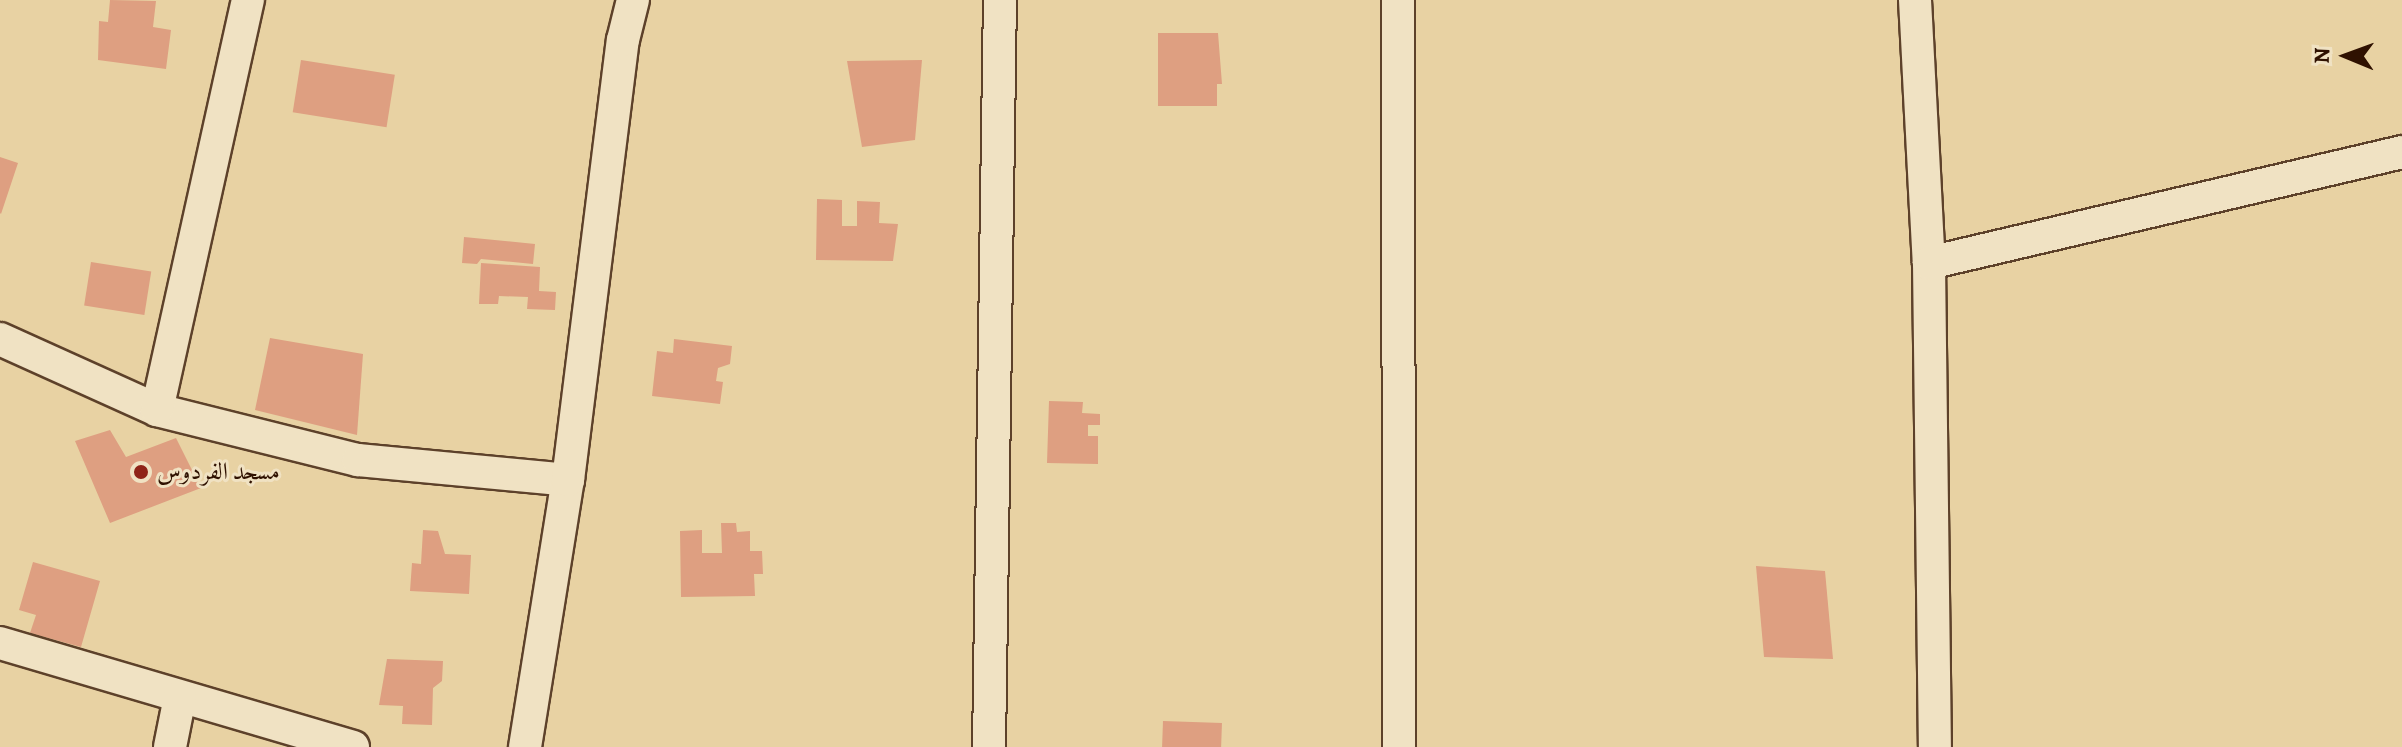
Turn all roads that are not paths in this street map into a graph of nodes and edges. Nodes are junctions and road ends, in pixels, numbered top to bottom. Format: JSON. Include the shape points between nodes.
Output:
{"nodes":[{"id":1,"x":248,"y":0,"type":"edge"},
{"id":2,"x":633,"y":0,"type":"edge"},
{"id":3,"x":1000,"y":0,"type":"edge"},
{"id":4,"x":1398,"y":0,"type":"edge"},
{"id":5,"x":1915,"y":0,"type":"edge"},
{"id":6,"x":2402,"y":152,"type":"edge"},
{"id":7,"x":1929,"y":263,"type":"junction"},
{"id":8,"x":0,"y":339,"type":"edge"},
{"id":9,"x":157,"y":410,"type":"junction"},
{"id":10,"x":568,"y":480,"type":"junction"},
{"id":11,"x":0,"y":643,"type":"edge"},
{"id":12,"x":180,"y":697,"type":"junction"},
{"id":13,"x":170,"y":747,"type":"edge"},
{"id":14,"x":353,"y":747,"type":"edge"},
{"id":15,"x":525,"y":747,"type":"edge"},
{"id":16,"x":989,"y":747,"type":"edge"},
{"id":17,"x":1399,"y":747,"type":"edge"},
{"id":18,"x":1935,"y":747,"type":"edge"}],
"edges":[{"from":1,"to":9,"type":"street"},
{"from":2,"to":10,"type":"street","via":[[623,40]]},
{"from":3,"to":16,"type":"street"},
{"from":4,"to":17,"type":"street"},
{"from":5,"to":7,"type":"street"},
{"from":6,"to":7,"type":"street"},
{"from":7,"to":18,"type":"street"},
{"from":8,"to":9,"type":"street"},
{"from":9,"to":10,"type":"street","via":[[358,460]]},
{"from":10,"to":15,"type":"street"},
{"from":11,"to":12,"type":"street"},
{"from":12,"to":13,"type":"street"},
{"from":12,"to":14,"type":"street"}]}
